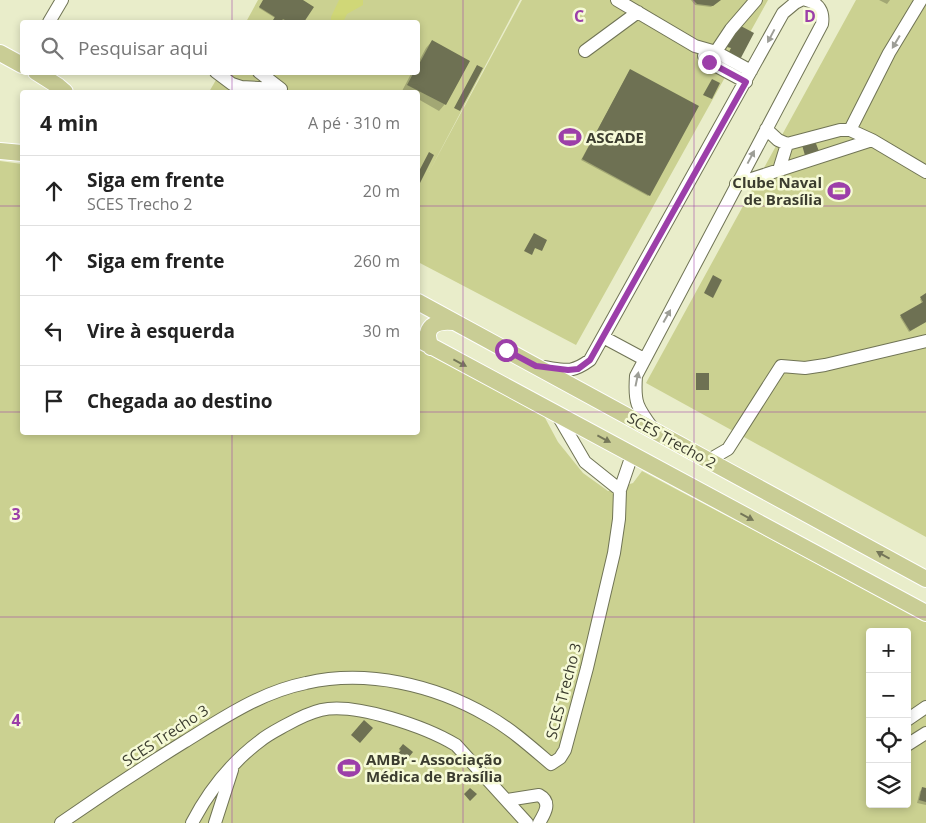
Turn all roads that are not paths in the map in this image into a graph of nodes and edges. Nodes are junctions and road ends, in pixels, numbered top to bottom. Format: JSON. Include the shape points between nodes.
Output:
{"nodes":[{"id":1,"x":62,"y":0,"type":"edge"},
{"id":2,"x":617,"y":0,"type":"edge"},
{"id":3,"x":756,"y":0,"type":"edge"},
{"id":4,"x":802,"y":0,"type":"edge"},
{"id":5,"x":806,"y":0,"type":"edge"},
{"id":6,"x":921,"y":0,"type":"edge"},
{"id":7,"x":638,"y":12,"type":"junction"},
{"id":8,"x":50,"y":20,"type":"edge"},
{"id":9,"x":585,"y":51,"type":"dead end"},
{"id":10,"x":712,"y":57,"type":"junction"},
{"id":11,"x":41,"y":75,"type":"edge"},
{"id":12,"x":220,"y":75,"type":"edge"},
{"id":13,"x":263,"y":75,"type":"edge"},
{"id":14,"x":749,"y":76,"type":"junction"},
{"id":15,"x":62,"y":90,"type":"edge"},
{"id":16,"x":272,"y":90,"type":"edge"},
{"id":17,"x":282,"y":90,"type":"edge"},
{"id":18,"x":766,"y":128,"type":"junction"},
{"id":19,"x":850,"y":130,"type":"junction"},
{"id":20,"x":823,"y":135,"type":"junction"},
{"id":21,"x":872,"y":140,"type":"junction"},
{"id":22,"x":786,"y":144,"type":"junction"},
{"id":23,"x":0,"y":151,"type":"edge"},
{"id":24,"x":830,"y":152,"type":"junction"},
{"id":25,"x":20,"y":153,"type":"edge"},
{"id":26,"x":778,"y":170,"type":"junction"},
{"id":27,"x":926,"y":172,"type":"edge"},
{"id":28,"x":736,"y":184,"type":"junction"},
{"id":29,"x":420,"y":303,"type":"edge"},
{"id":30,"x":454,"y":322,"type":"junction"},
{"id":31,"x":603,"y":338,"type":"junction"},
{"id":32,"x":926,"y":340,"type":"edge"},
{"id":33,"x":424,"y":343,"type":"edge"},
{"id":34,"x":644,"y":359,"type":"junction"},
{"id":35,"x":536,"y":366,"type":"junction"},
{"id":36,"x":557,"y":414,"type":"junction"},
{"id":37,"x":653,"y":429,"type":"junction"},
{"id":38,"x":728,"y":449,"type":"junction"},
{"id":39,"x":632,"y":455,"type":"junction"},
{"id":40,"x":709,"y":460,"type":"junction"},
{"id":41,"x":728,"y":470,"type":"junction"},
{"id":42,"x":620,"y":490,"type":"junction"},
{"id":43,"x":926,"y":579,"type":"edge"},
{"id":44,"x":922,"y":608,"type":"edge"},
{"id":45,"x":926,"y":707,"type":"edge"},
{"id":46,"x":910,"y":718,"type":"edge"},
{"id":47,"x":926,"y":734,"type":"edge"},
{"id":48,"x":911,"y":743,"type":"edge"},
{"id":49,"x":233,"y":765,"type":"junction"},
{"id":50,"x":507,"y":800,"type":"junction"},
{"id":51,"x":217,"y":822,"type":"edge"},
{"id":52,"x":61,"y":823,"type":"edge"},
{"id":53,"x":192,"y":823,"type":"edge"},
{"id":54,"x":527,"y":823,"type":"edge"},
{"id":55,"x":539,"y":823,"type":"edge"}],
"edges":[{"from":1,"to":8,"type":"street"},
{"from":2,"to":7,"type":"street"},
{"from":3,"to":10,"type":"street"},
{"from":4,"to":14,"type":"street","one_way":true,"via":[[783,13]]},
{"from":5,"to":18,"type":"street","via":[[818,6],[824,15],[822,24]]},
{"from":6,"to":19,"type":"street","one_way":true,"via":[[889,53]]},
{"from":7,"to":9,"type":"street"},
{"from":7,"to":10,"type":"street"},
{"from":10,"to":14,"type":"street"},
{"from":11,"to":15,"type":"main road"},
{"from":12,"to":16,"type":"street","via":[[241,87]]},
{"from":13,"to":17,"type":"street"},
{"from":14,"to":31,"type":"street"},
{"from":18,"to":22,"type":"street"},
{"from":28,"to":18,"type":"street","one_way":true},
{"from":19,"to":20,"type":"street"},
{"from":19,"to":21,"type":"street"},
{"from":20,"to":22,"type":"street"},
{"from":20,"to":24,"type":"street"},
{"from":21,"to":24,"type":"street"},
{"from":21,"to":27,"type":"street"},
{"from":22,"to":26,"type":"street"},
{"from":23,"to":25,"type":"main road"},
{"from":24,"to":26,"type":"street"},
{"from":26,"to":28,"type":"street"},
{"from":34,"to":28,"type":"street","one_way":true},
{"from":29,"to":30,"type":"main road","name":"SCES Trecho 2"},
{"from":30,"to":33,"type":"main road","via":[[437,322]]},
{"from":30,"to":35,"type":"main road","name":"SCES Trecho 2"},
{"from":31,"to":34,"type":"street"},
{"from":31,"to":35,"type":"street","via":[[590,360],[578,369]]},
{"from":32,"to":38,"type":"street","via":[[825,365],[805,368],[781,366]]},
{"from":33,"to":36,"type":"main road","name":"SCES Trecho 2","one_way":true},
{"from":37,"to":34,"type":"street","one_way":true,"via":[[637,408],[635,394],[636,376]]},
{"from":35,"to":37,"type":"main road","name":"SCES Trecho 2"},
{"from":36,"to":39,"type":"main road","name":"SCES Trecho 2","one_way":true},
{"from":36,"to":42,"type":"street","via":[[585,462]]},
{"from":37,"to":40,"type":"main road","name":"SCES Trecho 2"},
{"from":38,"to":40,"type":"street"},
{"from":38,"to":41,"type":"street"},
{"from":39,"to":42,"type":"street","name":"SCES Trecho 3"},
{"from":39,"to":44,"type":"main road","name":"SCES Trecho 2","one_way":true},
{"from":40,"to":41,"type":"main road","name":"SCES Trecho 2"},
{"from":43,"to":41,"type":"main road","name":"SCES Trecho 2","one_way":true},
{"from":42,"to":52,"type":"street","name":"SCES Trecho 3","via":[[614,552],[587,668],[565,750],[551,764],[489,716],[451,696],[405,683],[357,677],[307,682],[238,708]]},
{"from":45,"to":46,"type":"street"},
{"from":47,"to":48,"type":"street"},
{"from":49,"to":50,"type":"street","via":[[260,740],[302,716],[342,708],[411,724],[444,738],[467,755]]},
{"from":49,"to":51,"type":"street"},
{"from":49,"to":53,"type":"street","via":[[215,786]]},
{"from":50,"to":54,"type":"street"},
{"from":50,"to":55,"type":"street","via":[[544,797],[546,812]]}]}
